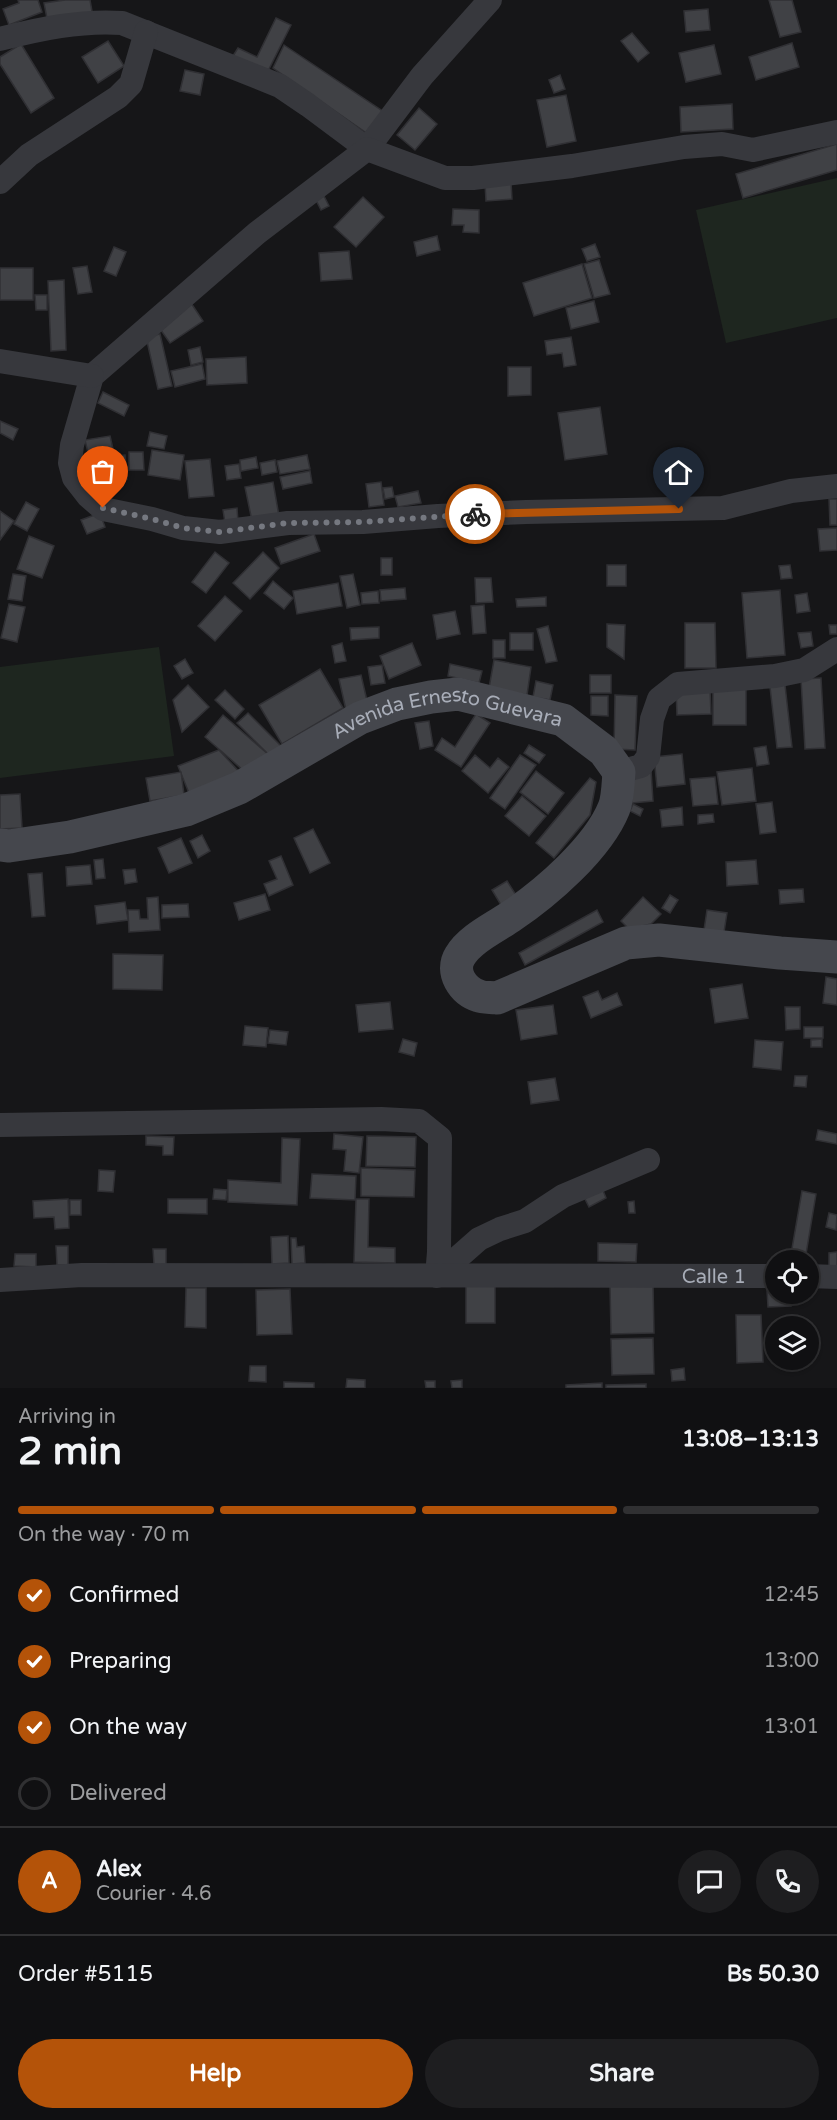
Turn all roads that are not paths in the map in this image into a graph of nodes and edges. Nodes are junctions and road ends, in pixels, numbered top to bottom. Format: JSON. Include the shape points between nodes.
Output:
{"nodes":[{"id":1,"x":490,"y":0,"type":"edge"},
{"id":2,"x":146,"y":33,"type":"junction"},
{"id":3,"x":0,"y":39,"type":"edge"},
{"id":4,"x":837,"y":132,"type":"edge"},
{"id":5,"x":367,"y":149,"type":"junction"},
{"id":6,"x":0,"y":183,"type":"edge"},
{"id":7,"x":0,"y":361,"type":"edge"},
{"id":8,"x":92,"y":376,"type":"junction"},
{"id":9,"x":837,"y":486,"type":"edge"},
{"id":10,"x":837,"y":650,"type":"edge"},
{"id":11,"x":619,"y":772,"type":"junction"},
{"id":12,"x":0,"y":845,"type":"edge"},
{"id":13,"x":837,"y":957,"type":"edge"},
{"id":14,"x":0,"y":1125,"type":"edge"},
{"id":15,"x":648,"y":1160,"type":"dead end"},
{"id":16,"x":437,"y":1276,"type":"junction"},
{"id":17,"x":765,"y":1276,"type":"edge"},
{"id":18,"x":819,"y":1276,"type":"edge"},
{"id":19,"x":837,"y":1277,"type":"edge"},
{"id":20,"x":0,"y":1280,"type":"edge"}],
"edges":[{"from":1,"to":5,"type":"street","via":[[422,76]]},
{"from":2,"to":3,"type":"street","via":[[122,23],[104,21],[39,29]]},
{"from":2,"to":5,"type":"street","via":[[280,86]]},
{"from":2,"to":6,"type":"street","via":[[132,84],[29,155]]},
{"from":4,"to":5,"type":"street","via":[[753,150],[723,144],[684,147],[473,178],[445,178]]},
{"from":5,"to":8,"type":"street","via":[[257,233]]},
{"from":7,"to":8,"type":"street"},
{"from":8,"to":9,"type":"street","via":[[72,445],[70,463],[74,478],[103,508],[183,528],[220,532],[288,523],[449,515],[723,508],[791,491]]},
{"from":10,"to":11,"type":"street","via":[[804,670],[678,684],[659,699],[652,719],[648,757],[641,766]]},
{"from":11,"to":12,"type":"main road","name":"Avenida Ernesto Guevara","via":[[604,751],[563,720],[458,694],[431,697],[360,718],[239,788],[186,810],[69,837]]},
{"from":11,"to":13,"type":"main road","via":[[615,807],[600,835],[538,897],[460,955],[456,965],[465,988],[479,996],[497,998],[626,943],[659,940]]},
{"from":14,"to":16,"type":"street","via":[[419,1121],[440,1138]]},
{"from":15,"to":16,"type":"street","via":[[563,1196],[525,1221],[479,1239]]},
{"from":16,"to":17,"type":"street","name":"Calle 1"},
{"from":16,"to":20,"type":"street","name":"Calle 1","via":[[82,1275]]},
{"from":18,"to":19,"type":"street"}]}
